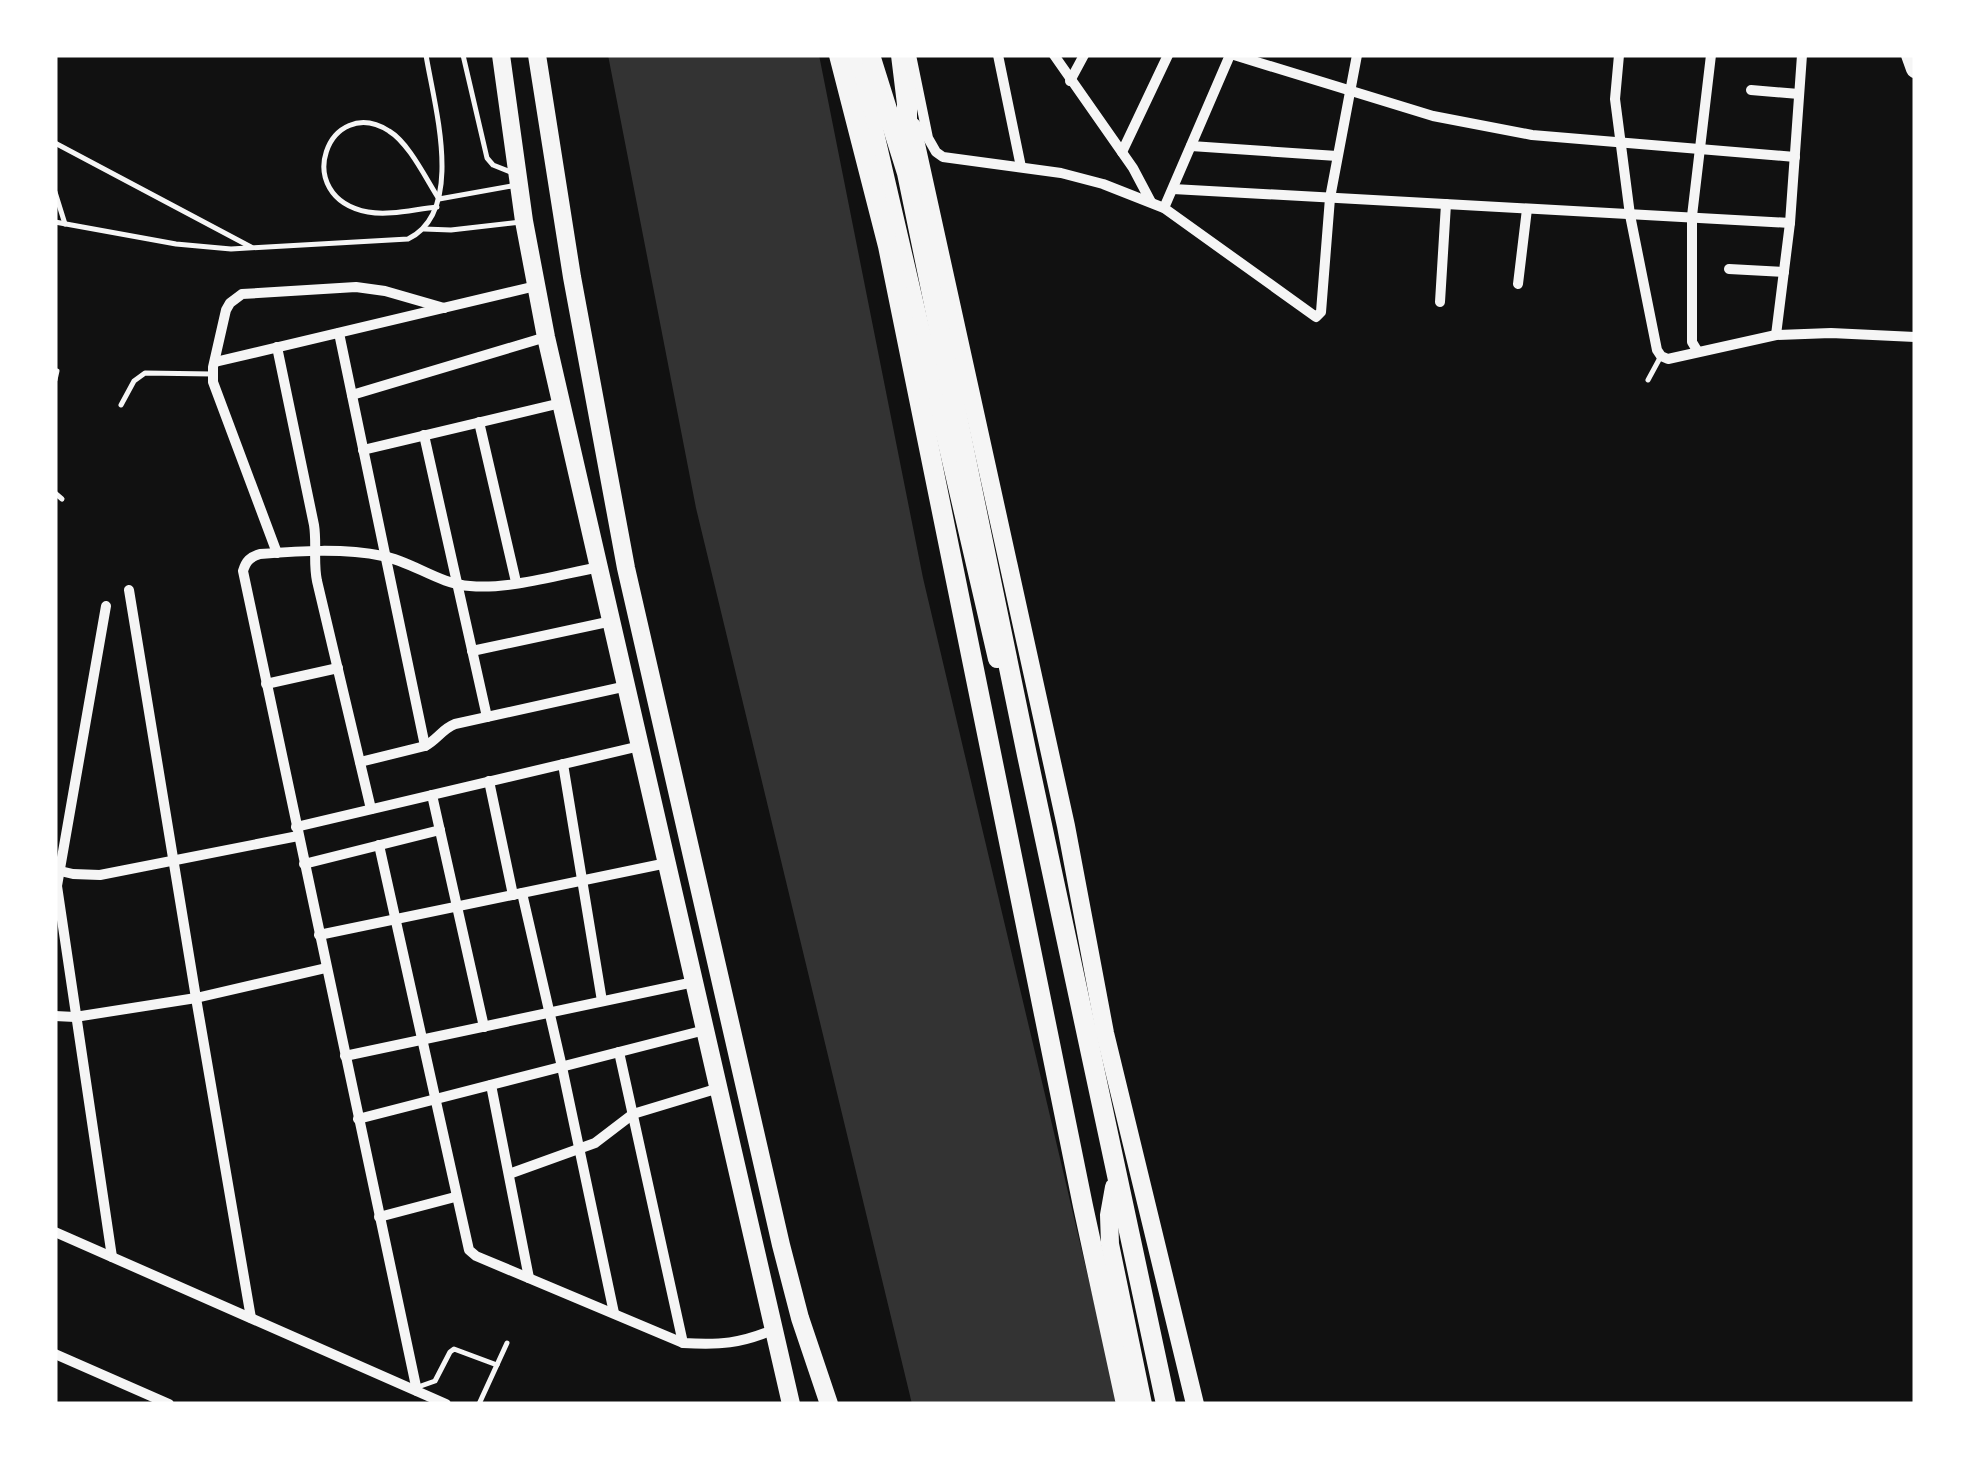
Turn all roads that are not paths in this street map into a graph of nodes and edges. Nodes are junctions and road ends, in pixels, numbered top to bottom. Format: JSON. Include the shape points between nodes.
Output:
{"nodes":[{"id":1,"x":426,"y":55,"type":"edge"},
{"id":2,"x":463,"y":55,"type":"edge"},
{"id":3,"x":501,"y":55,"type":"edge"},
{"id":4,"x":537,"y":55,"type":"edge"},
{"id":5,"x":839,"y":55,"type":"edge"},
{"id":6,"x":858,"y":55,"type":"edge"},
{"id":7,"x":870,"y":55,"type":"edge"},
{"id":8,"x":899,"y":55,"type":"edge"},
{"id":9,"x":911,"y":55,"type":"edge"},
{"id":10,"x":998,"y":55,"type":"edge"},
{"id":11,"x":1054,"y":55,"type":"edge"},
{"id":12,"x":1084,"y":55,"type":"edge"},
{"id":13,"x":1168,"y":55,"type":"edge"},
{"id":14,"x":1232,"y":55,"type":"edge"},
{"id":15,"x":1358,"y":55,"type":"edge"},
{"id":16,"x":1619,"y":55,"type":"edge"},
{"id":17,"x":1711,"y":55,"type":"edge"},
{"id":18,"x":1802,"y":55,"type":"edge"},
{"id":19,"x":1910,"y":55,"type":"edge"},
{"id":20,"x":1915,"y":70,"type":"edge"},
{"id":21,"x":1070,"y":81,"type":"junction"},
{"id":22,"x":1751,"y":90,"type":"dead end"},
{"id":23,"x":1350,"y":92,"type":"junction"},
{"id":24,"x":1799,"y":94,"type":"junction"},
{"id":25,"x":55,"y":142,"type":"edge"},
{"id":26,"x":1620,"y":143,"type":"junction"},
{"id":27,"x":1190,"y":146,"type":"junction"},
{"id":28,"x":1698,"y":150,"type":"junction"},
{"id":29,"x":1122,"y":152,"type":"junction"},
{"id":30,"x":1337,"y":156,"type":"junction"},
{"id":31,"x":1796,"y":158,"type":"junction"},
{"id":32,"x":1020,"y":167,"type":"junction"},
{"id":33,"x":907,"y":172,"type":"junction"},
{"id":34,"x":518,"y":179,"type":"junction"},
{"id":35,"x":1174,"y":190,"type":"junction"},
{"id":36,"x":55,"y":192,"type":"edge"},
{"id":37,"x":1330,"y":198,"type":"junction"},
{"id":38,"x":438,"y":203,"type":"junction"},
{"id":39,"x":1152,"y":203,"type":"junction"},
{"id":40,"x":1446,"y":204,"type":"junction"},
{"id":41,"x":1164,"y":208,"type":"junction"},
{"id":42,"x":1527,"y":209,"type":"junction"},
{"id":43,"x":1630,"y":214,"type":"junction"},
{"id":44,"x":1692,"y":216,"type":"junction"},
{"id":45,"x":524,"y":221,"type":"junction"},
{"id":46,"x":55,"y":222,"type":"edge"},
{"id":47,"x":1790,"y":223,"type":"junction"},
{"id":48,"x":65,"y":224,"type":"junction"},
{"id":49,"x":424,"y":229,"type":"junction"},
{"id":50,"x":253,"y":248,"type":"junction"},
{"id":51,"x":1729,"y":268,"type":"dead end"},
{"id":52,"x":1784,"y":272,"type":"junction"},
{"id":53,"x":1518,"y":284,"type":"dead end"},
{"id":54,"x":536,"y":286,"type":"junction"},
{"id":55,"x":1440,"y":302,"type":"dead end"},
{"id":56,"x":444,"y":308,"type":"junction"},
{"id":57,"x":339,"y":332,"type":"junction"},
{"id":58,"x":1776,"y":336,"type":"junction"},
{"id":59,"x":546,"y":337,"type":"junction"},
{"id":60,"x":1915,"y":337,"type":"edge"},
{"id":61,"x":277,"y":348,"type":"junction"},
{"id":62,"x":1698,"y":352,"type":"junction"},
{"id":63,"x":1661,"y":356,"type":"junction"},
{"id":64,"x":214,"y":368,"type":"junction"},
{"id":65,"x":57,"y":371,"type":"edge"},
{"id":66,"x":55,"y":380,"type":"edge"},
{"id":67,"x":1648,"y":380,"type":"dead end"},
{"id":68,"x":352,"y":394,"type":"junction"},
{"id":69,"x":562,"y":403,"type":"junction"},
{"id":70,"x":122,"y":405,"type":"dead end"},
{"id":71,"x":480,"y":422,"type":"junction"},
{"id":72,"x":424,"y":436,"type":"junction"},
{"id":73,"x":363,"y":450,"type":"junction"},
{"id":74,"x":55,"y":493,"type":"edge"},
{"id":75,"x":62,"y":499,"type":"dead end"},
{"id":76,"x":314,"y":550,"type":"junction"},
{"id":77,"x":277,"y":552,"type":"junction"},
{"id":78,"x":385,"y":556,"type":"junction"},
{"id":79,"x":600,"y":567,"type":"junction"},
{"id":80,"x":516,"y":582,"type":"junction"},
{"id":81,"x":457,"y":584,"type":"junction"},
{"id":82,"x":129,"y":590,"type":"dead end"},
{"id":83,"x":106,"y":606,"type":"dead end"},
{"id":84,"x":612,"y":621,"type":"junction"},
{"id":85,"x":472,"y":651,"type":"junction"},
{"id":86,"x":338,"y":668,"type":"junction"},
{"id":87,"x":266,"y":684,"type":"junction"},
{"id":88,"x":627,"y":686,"type":"junction"},
{"id":89,"x":488,"y":718,"type":"junction"},
{"id":90,"x":425,"y":746,"type":"junction"},
{"id":91,"x":640,"y":746,"type":"junction"},
{"id":92,"x":360,"y":762,"type":"junction"},
{"id":93,"x":563,"y":764,"type":"junction"},
{"id":94,"x":489,"y":781,"type":"junction"},
{"id":95,"x":432,"y":795,"type":"junction"},
{"id":96,"x":371,"y":809,"type":"junction"},
{"id":97,"x":440,"y":830,"type":"junction"},
{"id":98,"x":298,"y":831,"type":"junction"},
{"id":99,"x":379,"y":846,"type":"junction"},
{"id":100,"x":174,"y":860,"type":"junction"},
{"id":101,"x":667,"y":863,"type":"junction"},
{"id":102,"x":304,"y":864,"type":"junction"},
{"id":103,"x":57,"y":870,"type":"edge"},
{"id":104,"x":582,"y":880,"type":"junction"},
{"id":105,"x":518,"y":894,"type":"junction"},
{"id":106,"x":456,"y":906,"type":"junction"},
{"id":107,"x":395,"y":918,"type":"junction"},
{"id":108,"x":319,"y":934,"type":"junction"},
{"id":109,"x":326,"y":968,"type":"junction"},
{"id":110,"x":694,"y":982,"type":"junction"},
{"id":111,"x":196,"y":998,"type":"junction"},
{"id":112,"x":602,"y":1001,"type":"junction"},
{"id":113,"x":549,"y":1012,"type":"junction"},
{"id":114,"x":55,"y":1016,"type":"edge"},
{"id":115,"x":75,"y":1017,"type":"junction"},
{"id":116,"x":484,"y":1026,"type":"junction"},
{"id":117,"x":705,"y":1030,"type":"junction"},
{"id":118,"x":421,"y":1040,"type":"junction"},
{"id":119,"x":619,"y":1052,"type":"junction"},
{"id":120,"x":345,"y":1056,"type":"junction"},
{"id":121,"x":562,"y":1067,"type":"junction"},
{"id":122,"x":491,"y":1085,"type":"junction"},
{"id":123,"x":718,"y":1088,"type":"junction"},
{"id":124,"x":434,"y":1100,"type":"junction"},
{"id":125,"x":633,"y":1114,"type":"junction"},
{"id":126,"x":358,"y":1120,"type":"junction"},
{"id":127,"x":579,"y":1149,"type":"junction"},
{"id":128,"x":509,"y":1174,"type":"junction"},
{"id":129,"x":1114,"y":1187,"type":"junction"},
{"id":130,"x":456,"y":1197,"type":"junction"},
{"id":131,"x":380,"y":1217,"type":"junction"},
{"id":132,"x":55,"y":1232,"type":"edge"},
{"id":133,"x":112,"y":1257,"type":"junction"},
{"id":134,"x":529,"y":1278,"type":"junction"},
{"id":135,"x":614,"y":1314,"type":"junction"},
{"id":136,"x":251,"y":1318,"type":"junction"},
{"id":137,"x":775,"y":1329,"type":"junction"},
{"id":138,"x":506,"y":1343,"type":"dead end"},
{"id":139,"x":683,"y":1343,"type":"junction"},
{"id":140,"x":55,"y":1354,"type":"edge"},
{"id":141,"x":497,"y":1365,"type":"junction"},
{"id":142,"x":417,"y":1389,"type":"junction"},
{"id":143,"x":168,"y":1404,"type":"edge"},
{"id":144,"x":446,"y":1404,"type":"edge"},
{"id":145,"x":479,"y":1404,"type":"edge"},
{"id":146,"x":791,"y":1404,"type":"edge"},
{"id":147,"x":829,"y":1404,"type":"edge"},
{"id":148,"x":1126,"y":1404,"type":"edge"},
{"id":149,"x":1143,"y":1404,"type":"edge"},
{"id":150,"x":1169,"y":1404,"type":"edge"},
{"id":151,"x":1195,"y":1404,"type":"edge"}],
"edges":[{"from":1,"to":38,"type":"lane","via":[[441,151]]},
{"from":2,"to":34,"type":"lane","via":[[487,158]]},
{"from":3,"to":34,"type":"main road"},
{"from":4,"to":147,"type":"main road","via":[[626,568],[781,1246]]},
{"from":5,"to":148,"type":"highway","via":[[888,246]]},
{"from":6,"to":129,"type":"main road"},
{"from":7,"to":33,"type":"highway"},
{"from":8,"to":33,"type":"highway"},
{"from":8,"to":151,"type":"main road","via":[[1105,1033]]},
{"from":9,"to":32,"type":"street","via":[[936,152]]},
{"from":10,"to":32,"type":"street"},
{"from":11,"to":21,"type":"street"},
{"from":12,"to":21,"type":"street"},
{"from":13,"to":29,"type":"street"},
{"from":14,"to":23,"type":"street"},
{"from":14,"to":27,"type":"street"},
{"from":15,"to":23,"type":"street"},
{"from":16,"to":26,"type":"street"},
{"from":17,"to":28,"type":"street"},
{"from":18,"to":24,"type":"street"},
{"from":19,"to":20,"type":"main road"},
{"from":21,"to":29,"type":"street"},
{"from":22,"to":24,"type":"street"},
{"from":23,"to":26,"type":"street","via":[[1532,135]]},
{"from":23,"to":30,"type":"street"},
{"from":24,"to":31,"type":"street"},
{"from":25,"to":50,"type":"lane"},
{"from":26,"to":28,"type":"street"},
{"from":26,"to":43,"type":"street"},
{"from":27,"to":30,"type":"street"},
{"from":27,"to":35,"type":"street"},
{"from":28,"to":31,"type":"street"},
{"from":28,"to":44,"type":"street"},
{"from":29,"to":39,"type":"street"},
{"from":30,"to":37,"type":"street"},
{"from":31,"to":47,"type":"street"},
{"from":32,"to":39,"type":"street","via":[[1103,184]]},
{"from":33,"to":150,"type":"highway"},
{"from":34,"to":38,"type":"lane"},
{"from":34,"to":45,"type":"main road"},
{"from":35,"to":37,"type":"street"},
{"from":35,"to":41,"type":"street"},
{"from":36,"to":48,"type":"lane"},
{"from":37,"to":40,"type":"street"},
{"from":37,"to":41,"type":"street","via":[[1316,317]]},
{"from":38,"to":38,"type":"lane","via":[[375,213],[344,202],[324,177],[327,146],[350,126],[388,130]]},
{"from":38,"to":49,"type":"lane"},
{"from":39,"to":41,"type":"street"},
{"from":40,"to":42,"type":"street"},
{"from":40,"to":55,"type":"street"},
{"from":42,"to":43,"type":"street"},
{"from":42,"to":53,"type":"street"},
{"from":43,"to":44,"type":"street"},
{"from":43,"to":63,"type":"street"},
{"from":44,"to":47,"type":"street"},
{"from":44,"to":62,"type":"street","via":[[1692,342]]},
{"from":45,"to":49,"type":"lane"},
{"from":45,"to":54,"type":"main road"},
{"from":46,"to":48,"type":"lane"},
{"from":47,"to":52,"type":"street"},
{"from":48,"to":50,"type":"lane","via":[[176,244]]},
{"from":49,"to":50,"type":"lane","via":[[401,241]]},
{"from":51,"to":52,"type":"street"},
{"from":52,"to":58,"type":"street"},
{"from":54,"to":56,"type":"street"},
{"from":54,"to":59,"type":"main road"},
{"from":56,"to":57,"type":"street"},
{"from":56,"to":64,"type":"street","via":[[356,287],[242,294],[226,310]]},
{"from":57,"to":61,"type":"street"},
{"from":57,"to":68,"type":"street"},
{"from":58,"to":60,"type":"street"},
{"from":58,"to":62,"type":"street"},
{"from":59,"to":68,"type":"street"},
{"from":59,"to":69,"type":"main road"},
{"from":61,"to":64,"type":"street"},
{"from":61,"to":76,"type":"street"},
{"from":62,"to":63,"type":"street"},
{"from":63,"to":67,"type":"lane"},
{"from":64,"to":70,"type":"lane","via":[[145,372]]},
{"from":64,"to":77,"type":"street","via":[[215,388]]},
{"from":65,"to":66,"type":"lane"},
{"from":68,"to":73,"type":"street"},
{"from":69,"to":71,"type":"street"},
{"from":69,"to":79,"type":"main road"},
{"from":71,"to":72,"type":"street"},
{"from":71,"to":80,"type":"street"},
{"from":72,"to":73,"type":"street"},
{"from":72,"to":81,"type":"street"},
{"from":73,"to":78,"type":"street"},
{"from":74,"to":75,"type":"lane"},
{"from":76,"to":77,"type":"street"},
{"from":76,"to":78,"type":"street"},
{"from":76,"to":86,"type":"street"},
{"from":77,"to":87,"type":"street","via":[[251,556],[243,571]]},
{"from":78,"to":81,"type":"street"},
{"from":78,"to":90,"type":"street"},
{"from":79,"to":80,"type":"street"},
{"from":79,"to":84,"type":"main road"},
{"from":80,"to":81,"type":"street"},
{"from":81,"to":85,"type":"street"},
{"from":82,"to":100,"type":"street"},
{"from":83,"to":103,"type":"street"},
{"from":84,"to":85,"type":"street"},
{"from":84,"to":88,"type":"main road"},
{"from":85,"to":89,"type":"street"},
{"from":86,"to":87,"type":"street"},
{"from":86,"to":92,"type":"street"},
{"from":87,"to":98,"type":"street"},
{"from":88,"to":89,"type":"street"},
{"from":88,"to":91,"type":"main road"},
{"from":89,"to":90,"type":"street","via":[[448,727]]},
{"from":90,"to":92,"type":"street"},
{"from":91,"to":93,"type":"street"},
{"from":91,"to":101,"type":"main road"},
{"from":92,"to":96,"type":"street"},
{"from":93,"to":94,"type":"street"},
{"from":93,"to":104,"type":"street"},
{"from":94,"to":95,"type":"street"},
{"from":94,"to":105,"type":"street"},
{"from":95,"to":96,"type":"street"},
{"from":95,"to":97,"type":"street"},
{"from":96,"to":98,"type":"street"},
{"from":97,"to":99,"type":"street"},
{"from":97,"to":106,"type":"street"},
{"from":98,"to":100,"type":"street"},
{"from":98,"to":102,"type":"street"},
{"from":99,"to":102,"type":"street"},
{"from":99,"to":107,"type":"street"},
{"from":100,"to":103,"type":"street","via":[[100,875]]},
{"from":100,"to":111,"type":"street"},
{"from":101,"to":104,"type":"street"},
{"from":101,"to":110,"type":"main road"},
{"from":102,"to":108,"type":"street"},
{"from":103,"to":115,"type":"street"},
{"from":104,"to":105,"type":"street"},
{"from":104,"to":112,"type":"street"},
{"from":105,"to":106,"type":"street"},
{"from":105,"to":113,"type":"street"},
{"from":106,"to":107,"type":"street"},
{"from":106,"to":116,"type":"street"},
{"from":107,"to":108,"type":"street"},
{"from":107,"to":118,"type":"street"},
{"from":108,"to":109,"type":"street"},
{"from":109,"to":111,"type":"street"},
{"from":109,"to":120,"type":"street"},
{"from":110,"to":112,"type":"street"},
{"from":110,"to":117,"type":"main road"},
{"from":111,"to":115,"type":"street"},
{"from":111,"to":136,"type":"street"},
{"from":112,"to":113,"type":"street"},
{"from":113,"to":116,"type":"street"},
{"from":113,"to":121,"type":"street"},
{"from":114,"to":115,"type":"street"},
{"from":115,"to":133,"type":"street"},
{"from":116,"to":118,"type":"street"},
{"from":117,"to":119,"type":"street"},
{"from":117,"to":123,"type":"main road"},
{"from":118,"to":120,"type":"street"},
{"from":118,"to":124,"type":"street"},
{"from":119,"to":121,"type":"street"},
{"from":119,"to":125,"type":"street"},
{"from":120,"to":126,"type":"street"},
{"from":121,"to":122,"type":"street"},
{"from":121,"to":127,"type":"street"},
{"from":122,"to":124,"type":"street"},
{"from":122,"to":128,"type":"street"},
{"from":123,"to":125,"type":"street"},
{"from":123,"to":137,"type":"main road"},
{"from":124,"to":126,"type":"street"},
{"from":124,"to":130,"type":"street"},
{"from":125,"to":127,"type":"street"},
{"from":125,"to":139,"type":"street"},
{"from":126,"to":131,"type":"street"},
{"from":127,"to":128,"type":"street"},
{"from":127,"to":135,"type":"street"},
{"from":128,"to":134,"type":"street"},
{"from":129,"to":149,"type":"main road","via":[[1110,1244]]},
{"from":129,"to":150,"type":"main road"},
{"from":130,"to":131,"type":"street"},
{"from":130,"to":134,"type":"street","via":[[466,1246]]},
{"from":131,"to":142,"type":"street"},
{"from":132,"to":133,"type":"street"},
{"from":133,"to":136,"type":"street"},
{"from":134,"to":135,"type":"street"},
{"from":135,"to":139,"type":"street"},
{"from":136,"to":142,"type":"street"},
{"from":137,"to":139,"type":"street","via":[[720,1345]]},
{"from":137,"to":146,"type":"main road"},
{"from":138,"to":141,"type":"lane"},
{"from":140,"to":143,"type":"street"},
{"from":141,"to":142,"type":"lane","via":[[454,1349],[436,1381]]},
{"from":141,"to":145,"type":"lane"},
{"from":142,"to":144,"type":"street"}]}
